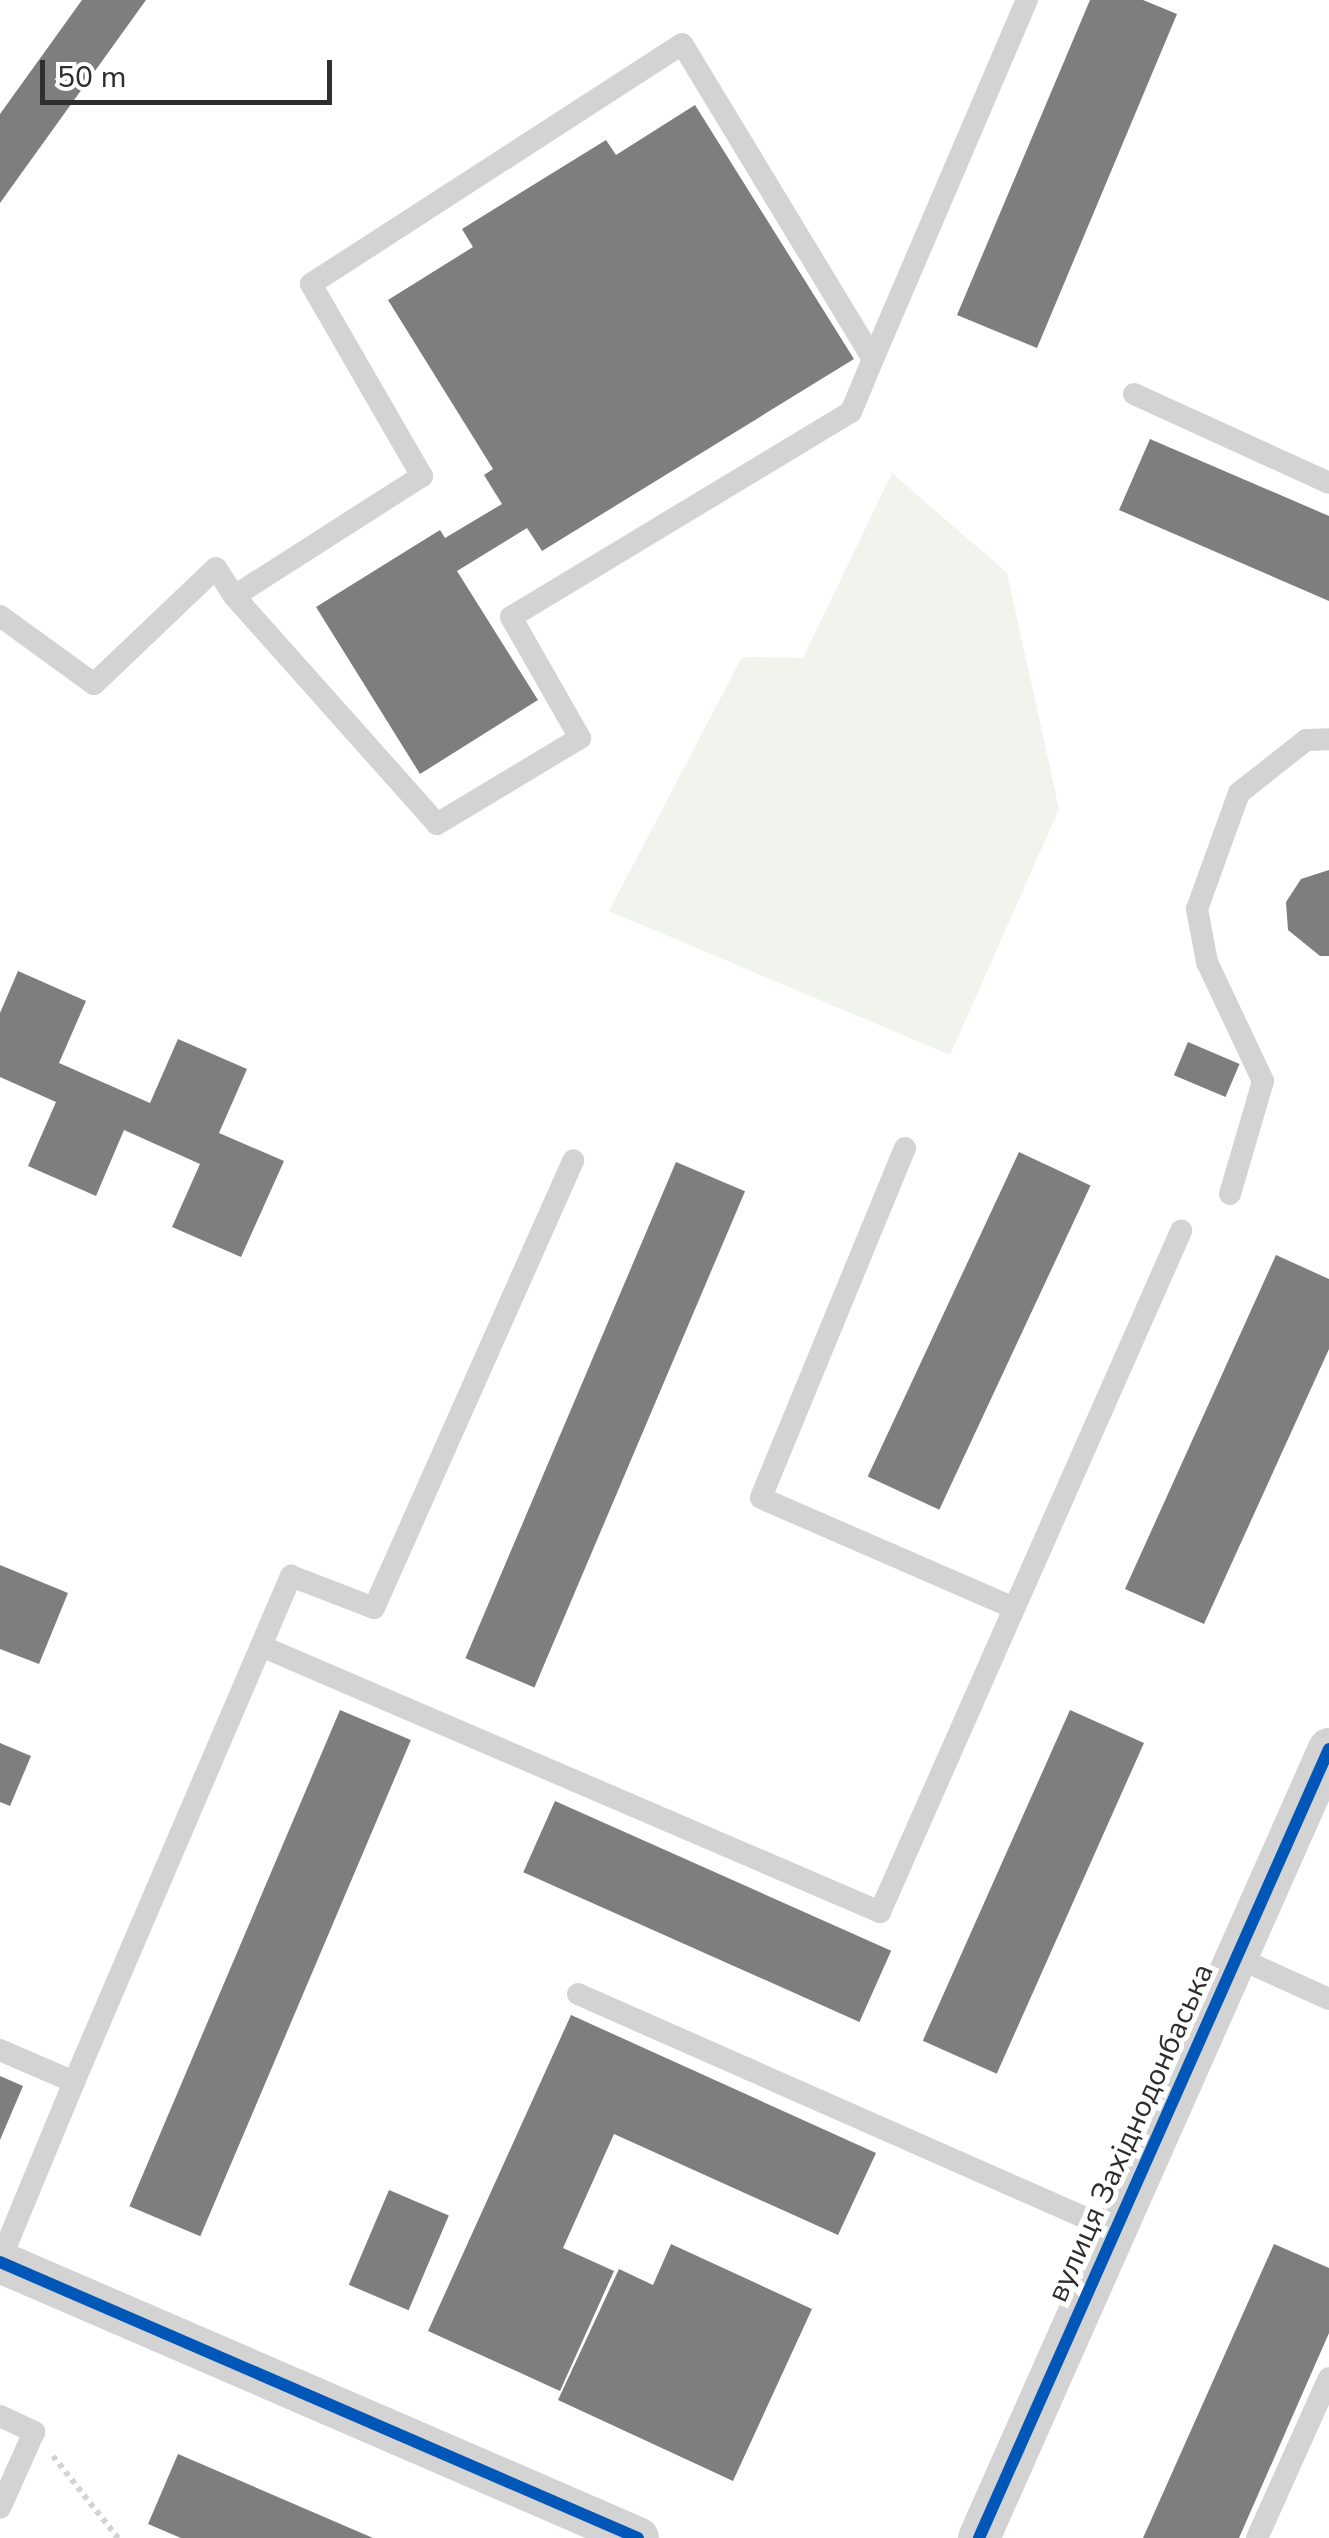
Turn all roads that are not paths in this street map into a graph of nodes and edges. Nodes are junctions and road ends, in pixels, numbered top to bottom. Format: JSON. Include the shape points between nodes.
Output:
{"nodes":[{"id":1,"x":1026,"y":0,"type":"edge"},
{"id":2,"x":873,"y":359,"type":"junction"},
{"id":3,"x":1134,"y":394,"type":"dead end"},
{"id":4,"x":1329,"y":483,"type":"edge"},
{"id":5,"x":234,"y":596,"type":"junction"},
{"id":6,"x":0,"y":616,"type":"edge"},
{"id":7,"x":1329,"y":739,"type":"edge"},
{"id":8,"x":904,"y":1148,"type":"dead end"},
{"id":9,"x":573,"y":1160,"type":"dead end"},
{"id":10,"x":1230,"y":1194,"type":"dead end"},
{"id":11,"x":1181,"y":1231,"type":"dead end"},
{"id":12,"x":1014,"y":1608,"type":"junction"},
{"id":13,"x":261,"y":1646,"type":"junction"},
{"id":14,"x":1329,"y":1749,"type":"edge"},
{"id":15,"x":1236,"y":1957,"type":"junction"},
{"id":16,"x":578,"y":1994,"type":"dead end"},
{"id":17,"x":1329,"y":1998,"type":"edge"},
{"id":18,"x":0,"y":2050,"type":"edge"},
{"id":19,"x":74,"y":2082,"type":"junction"},
{"id":20,"x":1114,"y":2231,"type":"junction"},
{"id":21,"x":0,"y":2262,"type":"edge"},
{"id":22,"x":1329,"y":2378,"type":"edge"},
{"id":23,"x":0,"y":2416,"type":"edge"},
{"id":24,"x":0,"y":2508,"type":"edge"},
{"id":25,"x":638,"y":2538,"type":"edge"},
{"id":26,"x":979,"y":2538,"type":"edge"},
{"id":27,"x":1258,"y":2538,"type":"edge"}],
"edges":[{"from":1,"to":2,"type":"lane"},
{"from":2,"to":5,"type":"lane","via":[[852,412],[510,617],[580,738],[437,824]]},
{"from":2,"to":5,"type":"lane","via":[[682,44],[311,284],[422,476]]},
{"from":3,"to":4,"type":"lane"},
{"from":5,"to":6,"type":"lane","via":[[216,568],[94,684]]},
{"from":7,"to":10,"type":"lane","via":[[1306,740],[1240,792],[1197,909],[1207,962],[1263,1081]]},
{"from":8,"to":12,"type":"lane","via":[[761,1498]]},
{"from":9,"to":13,"type":"lane","via":[[374,1608],[290,1576]]},
{"from":11,"to":12,"type":"lane"},
{"from":12,"to":13,"type":"lane","via":[[880,1912]]},
{"from":13,"to":19,"type":"lane"},
{"from":14,"to":15,"type":"street","name":"вулиця Західнодонбаська"},
{"from":15,"to":17,"type":"lane"},
{"from":15,"to":20,"type":"street","name":"вулиця Західнодонбаська"},
{"from":16,"to":20,"type":"lane"},
{"from":18,"to":19,"type":"lane"},
{"from":19,"to":21,"type":"lane"},
{"from":20,"to":26,"type":"street","name":"вулиця Західнодонбаська"},
{"from":21,"to":25,"type":"street"},
{"from":22,"to":27,"type":"lane"},
{"from":23,"to":24,"type":"lane","via":[[34,2432]]}]}
